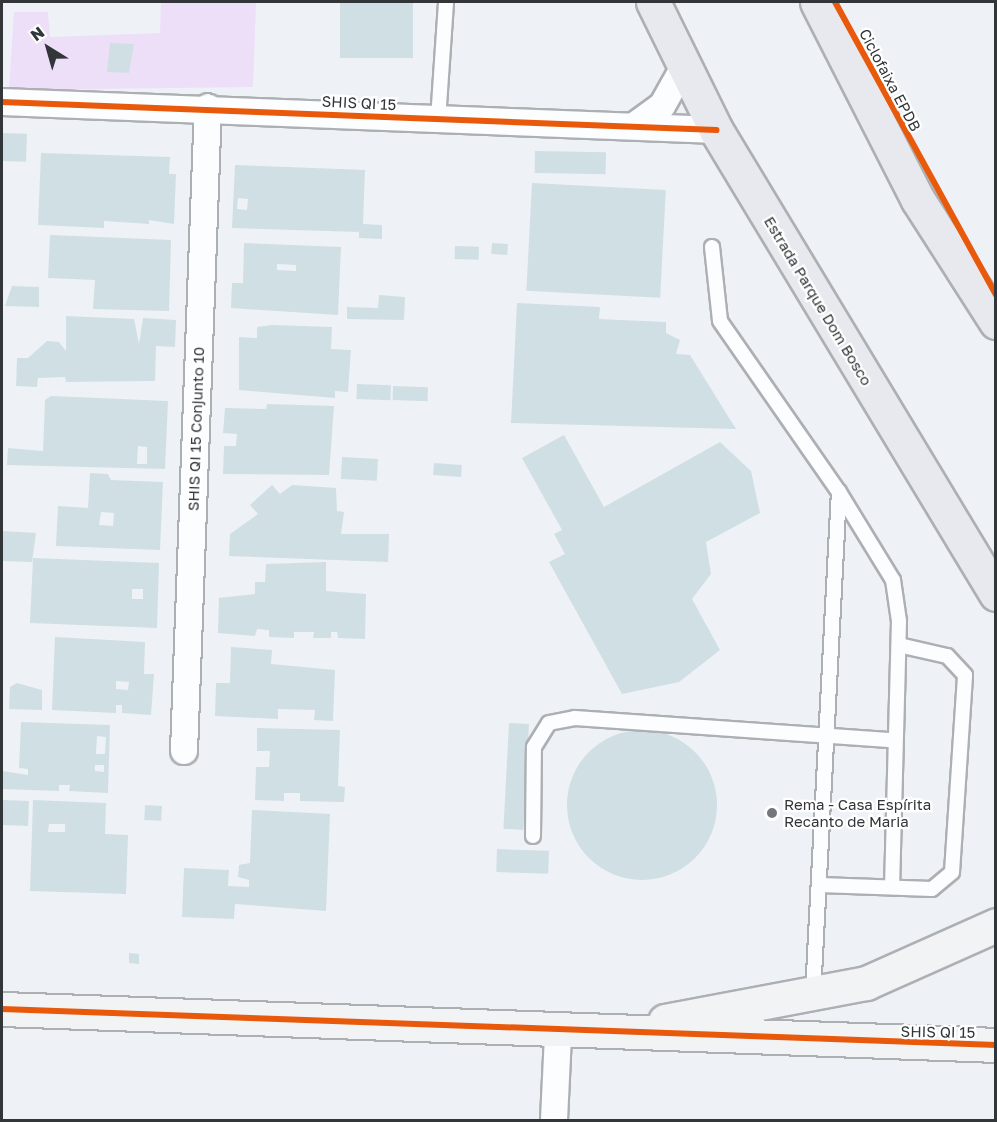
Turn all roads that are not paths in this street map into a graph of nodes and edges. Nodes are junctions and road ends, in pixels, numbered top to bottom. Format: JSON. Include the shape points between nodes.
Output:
{"nodes":[{"id":1,"x":446,"y":2,"type":"edge"},
{"id":2,"x":653,"y":2,"type":"edge"},
{"id":3,"x":818,"y":2,"type":"edge"},
{"id":4,"x":685,"y":65,"type":"junction"},
{"id":5,"x":2,"y":102,"type":"edge"},
{"id":6,"x":208,"y":107,"type":"junction"},
{"id":7,"x":438,"y":120,"type":"junction"},
{"id":8,"x":634,"y":126,"type":"junction"},
{"id":9,"x":716,"y":130,"type":"junction"},
{"id":10,"x":712,"y":247,"type":"dead end"},
{"id":11,"x":996,"y":322,"type":"edge"},
{"id":12,"x":839,"y":492,"type":"junction"},
{"id":13,"x":966,"y":550,"type":"junction"},
{"id":14,"x":996,"y":564,"type":"edge"},
{"id":15,"x":996,"y":594,"type":"edge"},
{"id":16,"x":899,"y":645,"type":"junction"},
{"id":17,"x":824,"y":732,"type":"junction"},
{"id":18,"x":892,"y":740,"type":"junction"},
{"id":19,"x":184,"y":751,"type":"dead end"},
{"id":20,"x":533,"y":836,"type":"dead end"},
{"id":21,"x":820,"y":885,"type":"junction"},
{"id":22,"x":892,"y":885,"type":"junction"},
{"id":23,"x":996,"y":925,"type":"edge"},
{"id":24,"x":813,"y":997,"type":"junction"},
{"id":25,"x":2,"y":1010,"type":"edge"},
{"id":26,"x":558,"y":1034,"type":"junction"},
{"id":27,"x":592,"y":1035,"type":"junction"},
{"id":28,"x":996,"y":1045,"type":"edge"},
{"id":29,"x":554,"y":1120,"type":"edge"}],
"edges":[{"from":1,"to":7,"type":"lane"},
{"from":2,"to":4,"type":"main road","name":"Estrada Parque Dom Bosco"},
{"from":3,"to":11,"type":"main road","via":[[918,200]]},
{"from":4,"to":8,"type":"street","via":[[662,106]]},
{"from":4,"to":9,"type":"main road","name":"Estrada Parque Dom Bosco"},
{"from":5,"to":6,"type":"street","name":"SHIS QI 15"},
{"from":6,"to":7,"type":"street","name":"SHIS QI 15"},
{"from":6,"to":19,"type":"street","name":"SHIS QI 15 Conjunto 10"},
{"from":7,"to":8,"type":"street","name":"SHIS QI 15"},
{"from":8,"to":9,"type":"street","name":"SHIS QI 15"},
{"from":9,"to":13,"type":"main road","name":"Estrada Parque Dom Bosco"},
{"from":10,"to":12,"type":"lane","via":[[720,321]]},
{"from":12,"to":16,"type":"lane","via":[[893,580]]},
{"from":12,"to":17,"type":"lane"},
{"from":13,"to":14,"type":"main road"},
{"from":13,"to":15,"type":"main road","name":"Estrada Parque Dom Bosco"},
{"from":16,"to":18,"type":"lane"},
{"from":16,"to":22,"type":"lane","via":[[955,661],[967,688],[952,872],[932,889]]},
{"from":17,"to":18,"type":"lane"},
{"from":17,"to":20,"type":"lane","via":[[575,718],[549,723],[534,747]]},
{"from":17,"to":21,"type":"lane"},
{"from":18,"to":22,"type":"lane"},
{"from":21,"to":22,"type":"lane"},
{"from":21,"to":24,"type":"lane"},
{"from":23,"to":24,"type":"street","name":"SHIS QI 15","via":[[921,962]]},
{"from":24,"to":27,"type":"street","name":"SHIS QI 15"},
{"from":25,"to":26,"type":"street","name":"SHIS QI 15"},
{"from":26,"to":27,"type":"street","name":"SHIS QI 15"},
{"from":26,"to":29,"type":"street"},
{"from":27,"to":28,"type":"street","name":"SHIS QI 15"}]}
